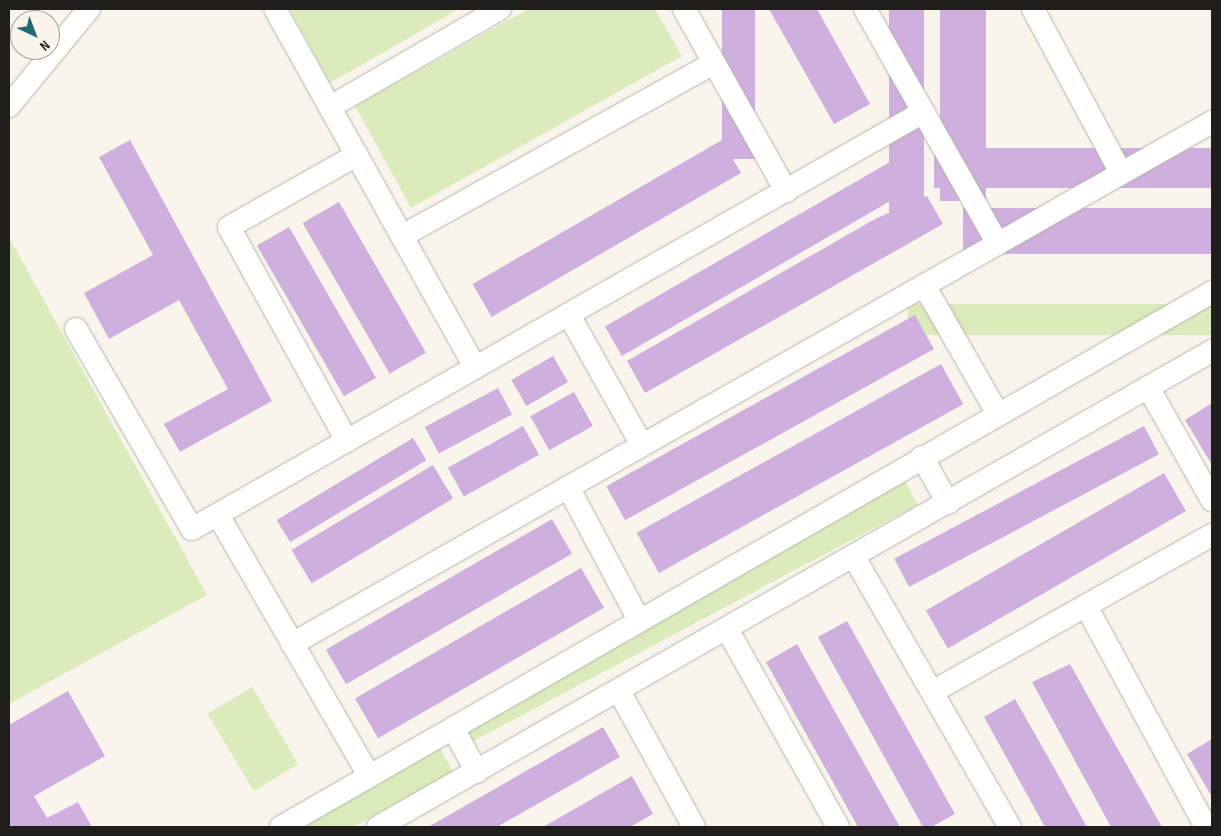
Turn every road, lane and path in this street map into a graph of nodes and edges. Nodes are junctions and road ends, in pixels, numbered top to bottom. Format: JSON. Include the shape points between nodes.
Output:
{"nodes":[{"id":1,"x":89,"y":9,"type":"edge"},
{"id":2,"x":275,"y":9,"type":"edge"},
{"id":3,"x":500,"y":9,"type":"edge"},
{"id":4,"x":684,"y":9,"type":"edge"},
{"id":5,"x":865,"y":9,"type":"edge"},
{"id":6,"x":1033,"y":9,"type":"edge"},
{"id":7,"x":714,"y":63,"type":"junction"},
{"id":8,"x":9,"y":106,"type":"edge"},
{"id":9,"x":330,"y":107,"type":"junction"},
{"id":10,"x":924,"y":112,"type":"junction"},
{"id":11,"x":1212,"y":122,"type":"edge"},
{"id":12,"x":356,"y":155,"type":"junction"},
{"id":13,"x":1122,"y":173,"type":"junction"},
{"id":14,"x":786,"y":191,"type":"junction"},
{"id":15,"x":402,"y":236,"type":"junction"},
{"id":16,"x":998,"y":244,"type":"junction"},
{"id":17,"x":924,"y":285,"type":"junction"},
{"id":18,"x":1212,"y":292,"type":"edge"},
{"id":19,"x":569,"y":315,"type":"junction"},
{"id":20,"x":76,"y":328,"type":"dead end"},
{"id":21,"x":1212,"y":351,"type":"edge"},
{"id":22,"x":476,"y":368,"type":"junction"},
{"id":23,"x":1148,"y":387,"type":"junction"},
{"id":24,"x":998,"y":414,"type":"junction"},
{"id":25,"x":347,"y":441,"type":"junction"},
{"id":26,"x":642,"y":445,"type":"junction"},
{"id":27,"x":922,"y":457,"type":"junction"},
{"id":28,"x":568,"y":487,"type":"junction"},
{"id":29,"x":1212,"y":500,"type":"edge"},
{"id":30,"x":948,"y":502,"type":"junction"},
{"id":31,"x":218,"y":515,"type":"junction"},
{"id":32,"x":1212,"y":535,"type":"edge"},
{"id":33,"x":854,"y":556,"type":"junction"},
{"id":34,"x":1086,"y":606,"type":"junction"},
{"id":35,"x":639,"y":620,"type":"junction"},
{"id":36,"x":726,"y":629,"type":"junction"},
{"id":37,"x":292,"y":644,"type":"junction"},
{"id":38,"x":618,"y":691,"type":"junction"},
{"id":39,"x":932,"y":692,"type":"junction"},
{"id":40,"x":453,"y":728,"type":"junction"},
{"id":41,"x":477,"y":772,"type":"junction"},
{"id":42,"x":369,"y":776,"type":"junction"},
{"id":43,"x":281,"y":827,"type":"edge"},
{"id":44,"x":378,"y":827,"type":"edge"},
{"id":45,"x":694,"y":827,"type":"edge"},
{"id":46,"x":838,"y":827,"type":"edge"},
{"id":47,"x":1009,"y":827,"type":"edge"},
{"id":48,"x":1206,"y":827,"type":"edge"}],
"edges":[{"from":1,"to":8,"type":"street"},
{"from":2,"to":9,"type":"street"},
{"from":3,"to":9,"type":"street"},
{"from":4,"to":7,"type":"street"},
{"from":5,"to":10,"type":"street"},
{"from":6,"to":13,"type":"street"},
{"from":7,"to":14,"type":"street"},
{"from":7,"to":15,"type":"street"},
{"from":9,"to":12,"type":"street"},
{"from":10,"to":14,"type":"street"},
{"from":10,"to":16,"type":"street"},
{"from":11,"to":13,"type":"street"},
{"from":12,"to":15,"type":"street"},
{"from":12,"to":25,"type":"street","via":[[229,226]]},
{"from":13,"to":16,"type":"street"},
{"from":14,"to":19,"type":"street"},
{"from":15,"to":22,"type":"street"},
{"from":16,"to":17,"type":"street"},
{"from":17,"to":24,"type":"street"},
{"from":17,"to":26,"type":"street"},
{"from":18,"to":24,"type":"street"},
{"from":19,"to":22,"type":"street"},
{"from":19,"to":26,"type":"street"},
{"from":20,"to":31,"type":"street","via":[[192,529]]},
{"from":21,"to":23,"type":"street"},
{"from":22,"to":25,"type":"street"},
{"from":23,"to":29,"type":"street"},
{"from":23,"to":30,"type":"street"},
{"from":24,"to":27,"type":"street"},
{"from":25,"to":31,"type":"street"},
{"from":26,"to":28,"type":"street"},
{"from":27,"to":30,"type":"street"},
{"from":27,"to":35,"type":"street"},
{"from":28,"to":35,"type":"street"},
{"from":28,"to":37,"type":"street"},
{"from":30,"to":33,"type":"street"},
{"from":31,"to":37,"type":"street"},
{"from":32,"to":34,"type":"street"},
{"from":33,"to":36,"type":"street"},
{"from":33,"to":39,"type":"street"},
{"from":34,"to":39,"type":"street"},
{"from":34,"to":48,"type":"street"},
{"from":35,"to":40,"type":"street"},
{"from":36,"to":38,"type":"street"},
{"from":36,"to":46,"type":"street"},
{"from":37,"to":42,"type":"street"},
{"from":38,"to":41,"type":"street"},
{"from":38,"to":45,"type":"street"},
{"from":39,"to":47,"type":"street"},
{"from":40,"to":41,"type":"street"},
{"from":40,"to":42,"type":"street"},
{"from":41,"to":44,"type":"street"},
{"from":42,"to":43,"type":"street"}]}
